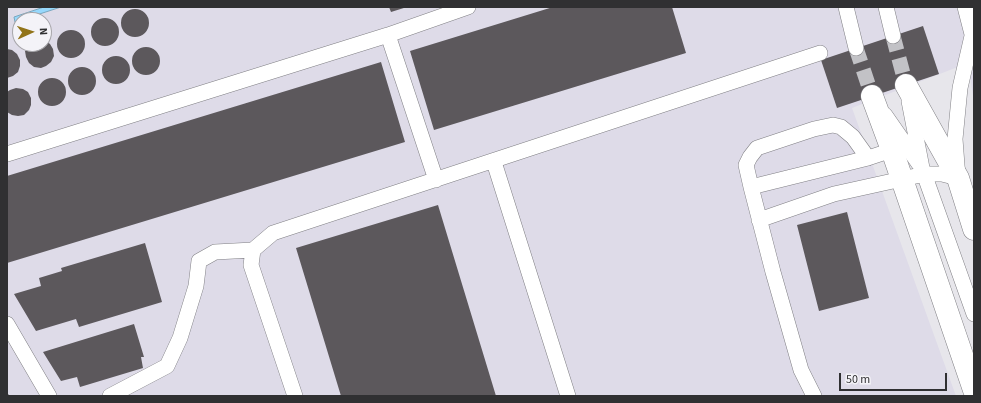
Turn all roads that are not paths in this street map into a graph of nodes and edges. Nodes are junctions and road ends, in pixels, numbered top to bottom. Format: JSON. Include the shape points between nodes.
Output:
{"nodes":[{"id":1,"x":468,"y":7,"type":"edge"},
{"id":2,"x":846,"y":7,"type":"edge"},
{"id":3,"x":886,"y":7,"type":"edge"},
{"id":4,"x":965,"y":7,"type":"edge"},
{"id":5,"x":388,"y":35,"type":"junction"},
{"id":6,"x":893,"y":36,"type":"tunnel mouth"},
{"id":7,"x":973,"y":39,"type":"edge"},
{"id":8,"x":856,"y":48,"type":"tunnel mouth"},
{"id":9,"x":820,"y":53,"type":"dead end"},
{"id":10,"x":906,"y":85,"type":"joint"},
{"id":11,"x":872,"y":96,"type":"joint"},
{"id":12,"x":892,"y":150,"type":"junction"},
{"id":13,"x":7,"y":154,"type":"edge"},
{"id":14,"x":868,"y":158,"type":"junction"},
{"id":15,"x":494,"y":162,"type":"junction"},
{"id":16,"x":923,"y":171,"type":"junction"},
{"id":17,"x":902,"y":178,"type":"junction"},
{"id":18,"x":958,"y":178,"type":"junction"},
{"id":19,"x":436,"y":180,"type":"junction"},
{"id":20,"x":751,"y":187,"type":"junction"},
{"id":21,"x":759,"y":220,"type":"junction"},
{"id":22,"x":974,"y":229,"type":"edge"},
{"id":23,"x":253,"y":250,"type":"junction"},
{"id":24,"x":974,"y":314,"type":"edge"},
{"id":25,"x":7,"y":324,"type":"edge"},
{"id":26,"x":974,"y":390,"type":"edge"},
{"id":27,"x":49,"y":396,"type":"edge"},
{"id":28,"x":110,"y":396,"type":"edge"},
{"id":29,"x":295,"y":396,"type":"edge"},
{"id":30,"x":568,"y":396,"type":"edge"},
{"id":31,"x":814,"y":396,"type":"edge"}],
"edges":[{"from":1,"to":5,"type":"street"},
{"from":2,"to":8,"type":"street"},
{"from":3,"to":6,"type":"street"},
{"from":4,"to":7,"type":"street"},
{"from":5,"to":13,"type":"street"},
{"from":5,"to":19,"type":"street"},
{"from":7,"to":18,"type":"street","via":[[960,88],[955,138]]},
{"from":9,"to":15,"type":"street"},
{"from":10,"to":16,"type":"street"},
{"from":10,"to":18,"type":"highway"},
{"from":11,"to":12,"type":"highway"},
{"from":11,"to":16,"type":"street"},
{"from":12,"to":14,"type":"street"},
{"from":12,"to":17,"type":"highway"},
{"from":14,"to":20,"type":"street"},
{"from":14,"to":20,"type":"street","via":[[853,137],[841,127],[814,129],[757,148],[746,165]]},
{"from":15,"to":19,"type":"street"},
{"from":15,"to":30,"type":"street"},
{"from":16,"to":17,"type":"street"},
{"from":16,"to":18,"type":"street"},
{"from":16,"to":24,"type":"street"},
{"from":17,"to":21,"type":"street","via":[[834,194]]},
{"from":17,"to":26,"type":"highway"},
{"from":18,"to":22,"type":"highway"},
{"from":19,"to":23,"type":"street","via":[[273,233]]},
{"from":20,"to":21,"type":"street"},
{"from":21,"to":31,"type":"street","via":[[800,370]]},
{"from":23,"to":28,"type":"street","via":[[215,252],[199,261],[196,286],[180,338],[167,366]]},
{"from":23,"to":29,"type":"street","via":[[251,265]]},
{"from":25,"to":27,"type":"street"}]}
